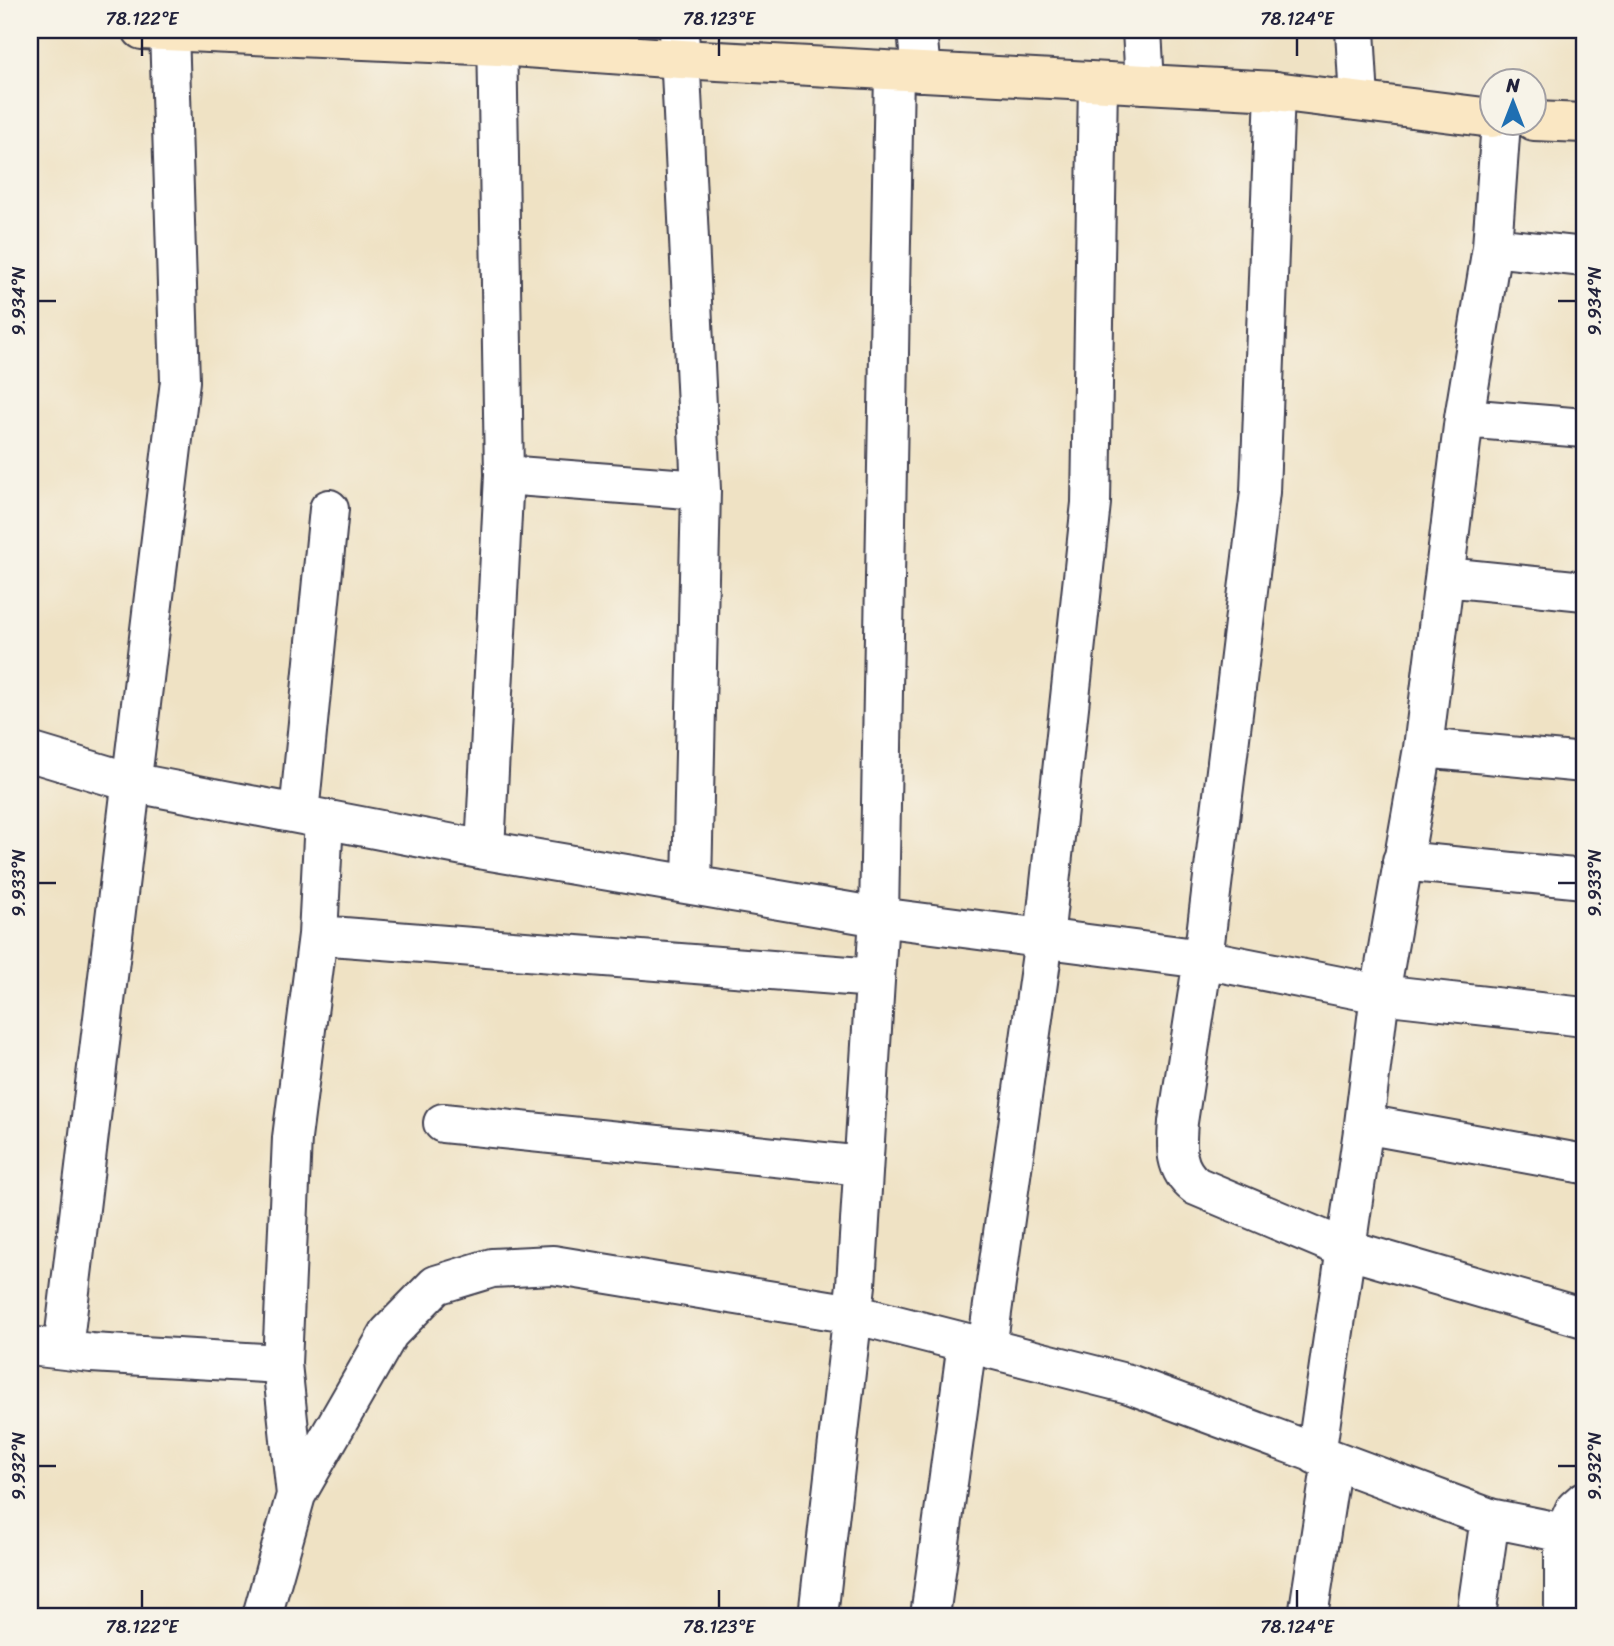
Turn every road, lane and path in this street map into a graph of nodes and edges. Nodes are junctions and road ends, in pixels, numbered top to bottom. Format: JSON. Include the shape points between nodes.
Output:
{"nodes":[{"id":1,"x":160,"y":30,"type":"edge"},
{"id":2,"x":917,"y":30,"type":"edge"},
{"id":3,"x":1142,"y":30,"type":"edge"},
{"id":4,"x":1355,"y":30,"type":"edge"},
{"id":5,"x":309,"y":34,"type":"edge"},
{"id":6,"x":498,"y":38,"type":"edge"},
{"id":7,"x":680,"y":44,"type":"edge"},
{"id":8,"x":908,"y":71,"type":"junction"},
{"id":9,"x":1098,"y":82,"type":"junction"},
{"id":10,"x":1145,"y":84,"type":"junction"},
{"id":11,"x":1275,"y":91,"type":"junction"},
{"id":12,"x":1359,"y":101,"type":"junction"},
{"id":13,"x":1478,"y":116,"type":"edge"},
{"id":14,"x":1548,"y":122,"type":"edge"},
{"id":15,"x":1584,"y":123,"type":"edge"},
{"id":16,"x":1500,"y":136,"type":"edge"},
{"id":17,"x":1492,"y":247,"type":"junction"},
{"id":18,"x":1584,"y":257,"type":"edge"},
{"id":19,"x":1464,"y":418,"type":"junction"},
{"id":20,"x":1584,"y":428,"type":"edge"},
{"id":21,"x":505,"y":475,"type":"junction"},
{"id":22,"x":701,"y":490,"type":"junction"},
{"id":23,"x":330,"y":509,"type":"dead end"},
{"id":24,"x":1445,"y":578,"type":"junction"},
{"id":25,"x":1584,"y":591,"type":"edge"},
{"id":26,"x":1423,"y":748,"type":"junction"},
{"id":27,"x":30,"y":752,"type":"edge"},
{"id":28,"x":1584,"y":763,"type":"edge"},
{"id":29,"x":130,"y":782,"type":"junction"},
{"id":30,"x":312,"y":816,"type":"junction"},
{"id":31,"x":485,"y":850,"type":"junction"},
{"id":32,"x":1402,"y":860,"type":"junction"},
{"id":33,"x":1584,"y":879,"type":"edge"},
{"id":34,"x":692,"y":884,"type":"junction"},
{"id":35,"x":879,"y":917,"type":"junction"},
{"id":36,"x":318,"y":935,"type":"junction"},
{"id":37,"x":1044,"y":939,"type":"junction"},
{"id":38,"x":1203,"y":959,"type":"junction"},
{"id":39,"x":875,"y":978,"type":"junction"},
{"id":40,"x":1380,"y":994,"type":"junction"},
{"id":41,"x":1584,"y":1017,"type":"edge"},
{"id":42,"x":443,"y":1123,"type":"dead end"},
{"id":43,"x":1364,"y":1124,"type":"junction"},
{"id":44,"x":1584,"y":1164,"type":"edge"},
{"id":45,"x":863,"y":1166,"type":"junction"},
{"id":46,"x":1346,"y":1249,"type":"junction"},
{"id":47,"x":853,"y":1314,"type":"junction"},
{"id":48,"x":1584,"y":1318,"type":"edge"},
{"id":49,"x":977,"y":1345,"type":"junction"},
{"id":50,"x":46,"y":1347,"type":"edge"},
{"id":51,"x":282,"y":1364,"type":"junction"},
{"id":52,"x":1324,"y":1458,"type":"junction"},
{"id":53,"x":296,"y":1495,"type":"junction"},
{"id":54,"x":1584,"y":1501,"type":"edge"},
{"id":55,"x":1490,"y":1518,"type":"junction"},
{"id":56,"x":1564,"y":1533,"type":"junction"},
{"id":57,"x":262,"y":1616,"type":"edge"},
{"id":58,"x":818,"y":1616,"type":"edge"},
{"id":59,"x":930,"y":1616,"type":"edge"},
{"id":60,"x":1308,"y":1616,"type":"edge"},
{"id":61,"x":1476,"y":1616,"type":"edge"},
{"id":62,"x":1564,"y":1616,"type":"edge"}],
"edges":[{"from":1,"to":5,"type":"street"},
{"from":1,"to":29,"type":"street","via":[[180,381]]},
{"from":2,"to":8,"type":"street"},
{"from":3,"to":10,"type":"street"},
{"from":4,"to":12,"type":"street"},
{"from":5,"to":6,"type":"street"},
{"from":6,"to":7,"type":"street"},
{"from":6,"to":21,"type":"street"},
{"from":7,"to":8,"type":"street"},
{"from":7,"to":22,"type":"street"},
{"from":8,"to":9,"type":"street"},
{"from":8,"to":35,"type":"street"},
{"from":9,"to":10,"type":"street"},
{"from":9,"to":37,"type":"street","via":[[1091,503]]},
{"from":10,"to":11,"type":"street"},
{"from":11,"to":12,"type":"street"},
{"from":11,"to":38,"type":"street","via":[[1261,492]]},
{"from":12,"to":13,"type":"street"},
{"from":14,"to":15,"type":"street"},
{"from":16,"to":17,"type":"street"},
{"from":17,"to":18,"type":"street"},
{"from":17,"to":19,"type":"street"},
{"from":19,"to":20,"type":"street"},
{"from":19,"to":24,"type":"street"},
{"from":21,"to":22,"type":"street"},
{"from":21,"to":31,"type":"street"},
{"from":22,"to":34,"type":"street"},
{"from":23,"to":30,"type":"street"},
{"from":24,"to":25,"type":"street"},
{"from":24,"to":26,"type":"street"},
{"from":26,"to":28,"type":"street"},
{"from":26,"to":32,"type":"street"},
{"from":27,"to":29,"type":"street"},
{"from":29,"to":30,"type":"street"},
{"from":29,"to":50,"type":"street"},
{"from":30,"to":31,"type":"street"},
{"from":30,"to":36,"type":"street"},
{"from":31,"to":34,"type":"street"},
{"from":32,"to":33,"type":"street"},
{"from":32,"to":40,"type":"street"},
{"from":34,"to":35,"type":"street"},
{"from":35,"to":37,"type":"street"},
{"from":35,"to":39,"type":"street"},
{"from":36,"to":39,"type":"street"},
{"from":36,"to":51,"type":"street","via":[[292,1138]]},
{"from":37,"to":38,"type":"street"},
{"from":37,"to":49,"type":"street"},
{"from":38,"to":40,"type":"street"},
{"from":38,"to":46,"type":"street","via":[[1178,1122],[1175,1148],[1179,1166],[1196,1186]]},
{"from":39,"to":45,"type":"street"},
{"from":40,"to":41,"type":"street"},
{"from":40,"to":43,"type":"street"},
{"from":42,"to":45,"type":"street"},
{"from":43,"to":44,"type":"street"},
{"from":43,"to":46,"type":"street"},
{"from":45,"to":47,"type":"street"},
{"from":46,"to":48,"type":"street"},
{"from":46,"to":52,"type":"street"},
{"from":47,"to":49,"type":"street"},
{"from":47,"to":53,"type":"street","via":[[553,1265],[492,1268],[436,1285],[389,1333]]},
{"from":47,"to":58,"type":"street"},
{"from":49,"to":52,"type":"street","via":[[1129,1384]]},
{"from":49,"to":59,"type":"street"},
{"from":50,"to":51,"type":"street"},
{"from":51,"to":53,"type":"street"},
{"from":52,"to":55,"type":"street"},
{"from":52,"to":60,"type":"street"},
{"from":53,"to":57,"type":"street"},
{"from":54,"to":56,"type":"street"},
{"from":55,"to":56,"type":"street"},
{"from":55,"to":61,"type":"street"},
{"from":56,"to":62,"type":"street"}]}
